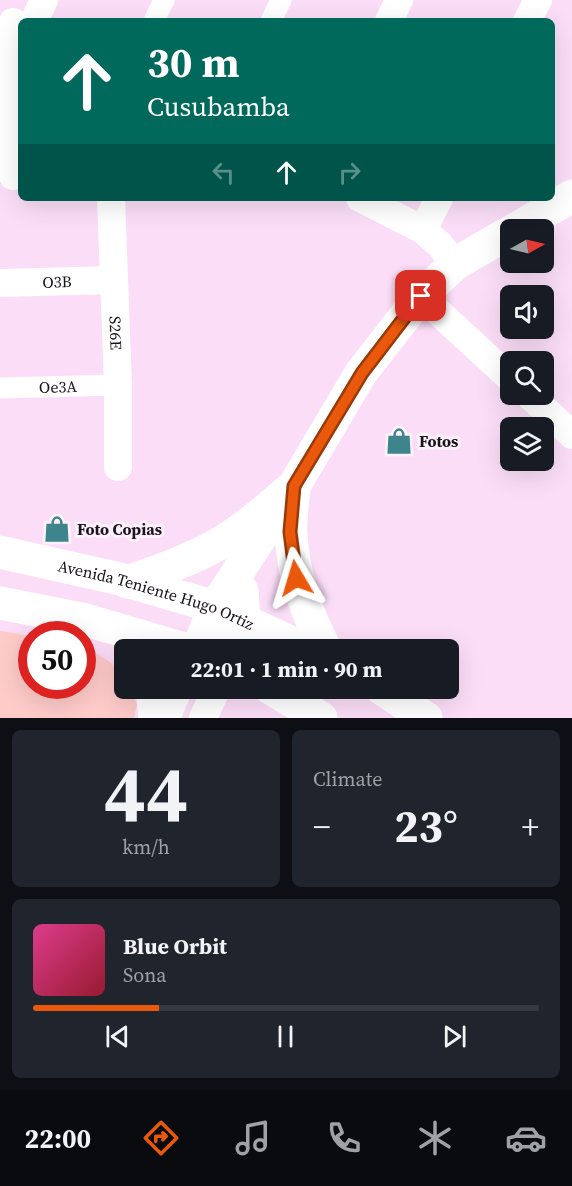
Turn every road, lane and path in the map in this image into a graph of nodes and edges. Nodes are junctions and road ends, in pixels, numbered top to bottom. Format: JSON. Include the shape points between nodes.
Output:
{"nodes":[{"id":1,"x":44,"y":0,"type":"edge"},
{"id":2,"x":164,"y":0,"type":"edge"},
{"id":3,"x":281,"y":0,"type":"edge"},
{"id":4,"x":399,"y":0,"type":"edge"},
{"id":5,"x":21,"y":18,"type":"edge"},
{"id":6,"x":155,"y":18,"type":"edge"},
{"id":7,"x":272,"y":18,"type":"edge"},
{"id":8,"x":390,"y":18,"type":"edge"},
{"id":9,"x":17,"y":21,"type":"edge"},
{"id":10,"x":11,"y":176,"type":"edge"},
{"id":11,"x":572,"y":196,"type":"edge"},
{"id":12,"x":111,"y":201,"type":"edge"},
{"id":13,"x":366,"y":201,"type":"edge"},
{"id":14,"x":438,"y":201,"type":"edge"},
{"id":15,"x":533,"y":219,"type":"edge"},
{"id":16,"x":423,"y":230,"type":"junction"},
{"id":17,"x":500,"y":238,"type":"edge"},
{"id":18,"x":455,"y":264,"type":"junction"},
{"id":19,"x":114,"y":280,"type":"junction"},
{"id":20,"x":0,"y":283,"type":"edge"},
{"id":21,"x":421,"y":296,"type":"junction"},
{"id":22,"x":500,"y":369,"type":"edge"},
{"id":23,"x":118,"y":385,"type":"junction"},
{"id":24,"x":0,"y":388,"type":"edge"},
{"id":25,"x":540,"y":405,"type":"edge"},
{"id":26,"x":572,"y":435,"type":"edge"},
{"id":27,"x":118,"y":466,"type":"dead end"},
{"id":28,"x":294,"y":486,"type":"junction"},
{"id":29,"x":0,"y":552,"type":"edge"},
{"id":30,"x":127,"y":582,"type":"junction"},
{"id":31,"x":0,"y":603,"type":"edge"},
{"id":32,"x":230,"y":625,"type":"edge"},
{"id":33,"x":128,"y":639,"type":"edge"},
{"id":34,"x":212,"y":639,"type":"edge"},
{"id":35,"x":273,"y":639,"type":"edge"},
{"id":36,"x":320,"y":639,"type":"edge"},
{"id":37,"x":153,"y":699,"type":"edge"},
{"id":38,"x":174,"y":699,"type":"edge"},
{"id":39,"x":212,"y":699,"type":"edge"},
{"id":40,"x":288,"y":699,"type":"edge"},
{"id":41,"x":398,"y":699,"type":"edge"},
{"id":42,"x":155,"y":718,"type":"edge"},
{"id":43,"x":166,"y":718,"type":"edge"},
{"id":44,"x":203,"y":718,"type":"edge"},
{"id":45,"x":279,"y":718,"type":"edge"},
{"id":46,"x":320,"y":718,"type":"edge"},
{"id":47,"x":426,"y":718,"type":"edge"}],
"edges":[{"from":1,"to":5,"type":"street"},
{"from":2,"to":6,"type":"street"},
{"from":3,"to":7,"type":"street"},
{"from":4,"to":8,"type":"street"},
{"from":9,"to":10,"type":"street"},
{"from":11,"to":15,"type":"main road"},
{"from":12,"to":19,"type":"street","name":"S26E"},
{"from":13,"to":16,"type":"street"},
{"from":14,"to":16,"type":"street"},
{"from":16,"to":18,"type":"street"},
{"from":17,"to":18,"type":"main road"},
{"from":18,"to":21,"type":"main road"},
{"from":19,"to":20,"type":"street","name":"O3B"},
{"from":19,"to":23,"type":"street","name":"S26E"},
{"from":21,"to":22,"type":"street"},
{"from":21,"to":28,"type":"main road","via":[[362,373]]},
{"from":23,"to":24,"type":"street","name":"Oe3A"},
{"from":23,"to":27,"type":"street","name":"S26E"},
{"from":25,"to":26,"type":"street"},
{"from":28,"to":30,"type":"main road","via":[[257,518],[216,545]]},
{"from":28,"to":32,"type":"main road","via":[[242,565]]},
{"from":28,"to":36,"type":"main road","via":[[290,532],[296,578]]},
{"from":29,"to":30,"type":"main road","name":"Avenida Teniente Hugo Ortiz"},
{"from":30,"to":32,"type":"main road","name":"Avenida Teniente Hugo Ortiz"},
{"from":31,"to":33,"type":"main road","via":[[86,620]]},
{"from":32,"to":34,"type":"main road"},
{"from":32,"to":35,"type":"main road","name":"Avenida Teniente Hugo Ortiz"},
{"from":37,"to":42,"type":"main road"},
{"from":38,"to":43,"type":"street"},
{"from":39,"to":44,"type":"street"},
{"from":40,"to":46,"type":"main road"},
{"from":41,"to":47,"type":"main road"},
{"from":45,"to":46,"type":"main road"}]}
